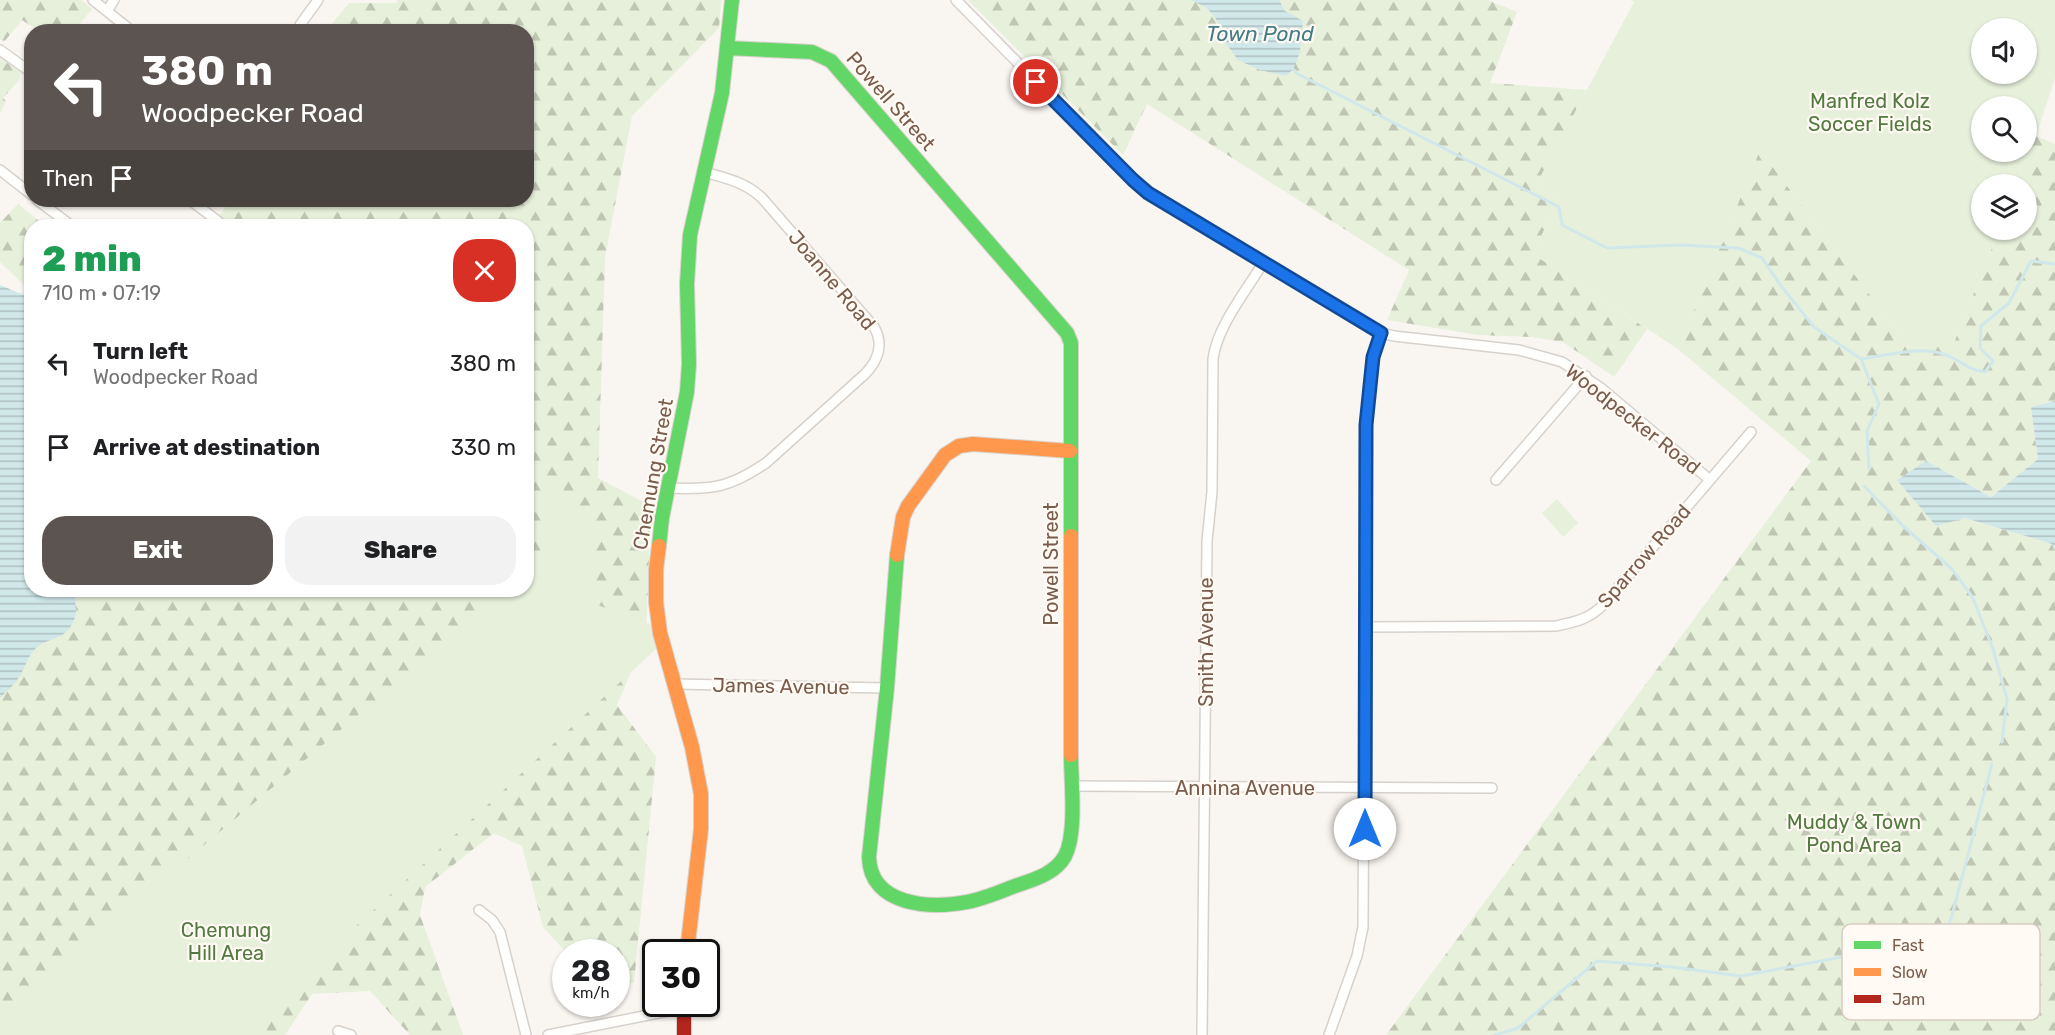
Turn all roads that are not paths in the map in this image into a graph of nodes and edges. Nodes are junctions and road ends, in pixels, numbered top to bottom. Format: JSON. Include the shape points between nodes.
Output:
{"nodes":[{"id":1,"x":93,"y":0,"type":"edge"},
{"id":2,"x":114,"y":0,"type":"edge"},
{"id":3,"x":318,"y":0,"type":"edge"},
{"id":4,"x":732,"y":0,"type":"edge"},
{"id":5,"x":956,"y":0,"type":"edge"},
{"id":6,"x":107,"y":11,"type":"junction"},
{"id":7,"x":123,"y":24,"type":"edge"},
{"id":8,"x":302,"y":24,"type":"edge"},
{"id":9,"x":729,"y":48,"type":"junction"},
{"id":10,"x":0,"y":50,"type":"edge"},
{"id":11,"x":24,"y":67,"type":"edge"},
{"id":12,"x":0,"y":170,"type":"edge"},
{"id":13,"x":704,"y":172,"type":"junction"},
{"id":14,"x":24,"y":189,"type":"edge"},
{"id":15,"x":46,"y":207,"type":"edge"},
{"id":16,"x":199,"y":207,"type":"edge"},
{"id":17,"x":49,"y":209,"type":"joint"},
{"id":18,"x":63,"y":219,"type":"edge"},
{"id":19,"x":215,"y":219,"type":"edge"},
{"id":20,"x":1263,"y":263,"type":"junction"},
{"id":21,"x":1381,"y":333,"type":"junction"},
{"id":22,"x":1586,"y":376,"type":"junction"},
{"id":23,"x":1751,"y":432,"type":"dead end"},
{"id":24,"x":1070,"y":451,"type":"junction"},
{"id":25,"x":1496,"y":480,"type":"dead end"},
{"id":26,"x":1710,"y":480,"type":"junction"},
{"id":27,"x":668,"y":488,"type":"junction"},
{"id":28,"x":1365,"y":627,"type":"junction"},
{"id":29,"x":674,"y":684,"type":"junction"},
{"id":30,"x":887,"y":688,"type":"junction"},
{"id":31,"x":1071,"y":786,"type":"junction"},
{"id":32,"x":1204,"y":788,"type":"junction"},
{"id":33,"x":1365,"y":788,"type":"junction"},
{"id":34,"x":1492,"y":789,"type":"dead end"},
{"id":35,"x":479,"y":910,"type":"dead end"},
{"id":36,"x":688,"y":939,"type":"edge"},
{"id":37,"x":642,"y":1015,"type":"edge"},
{"id":38,"x":684,"y":1017,"type":"edge"},
{"id":39,"x":338,"y":1031,"type":"dead end"},
{"id":40,"x":351,"y":1035,"type":"edge"},
{"id":41,"x":526,"y":1035,"type":"edge"},
{"id":42,"x":548,"y":1035,"type":"edge"},
{"id":43,"x":684,"y":1035,"type":"edge"},
{"id":44,"x":1202,"y":1035,"type":"edge"},
{"id":45,"x":1329,"y":1035,"type":"edge"}],
"edges":[{"from":1,"to":6,"type":"street"},
{"from":2,"to":6,"type":"street"},
{"from":3,"to":8,"type":"street"},
{"from":4,"to":9,"type":"street","name":"Chemung Street"},
{"from":5,"to":20,"type":"street","name":"Woodpecker Road","via":[[1140,186]]},
{"from":6,"to":7,"type":"street"},
{"from":9,"to":13,"type":"street","name":"Chemung Street"},
{"from":9,"to":24,"type":"street","name":"Powell Street","via":[[812,52],[831,61],[1063,328],[1071,349]]},
{"from":10,"to":11,"type":"street"},
{"from":12,"to":14,"type":"street"},
{"from":13,"to":27,"type":"street","name":"Chemung Street","via":[[688,258],[687,392]]},
{"from":13,"to":27,"type":"street","name":"Joanne Road","via":[[737,181],[762,198],[874,327],[879,352],[865,374],[766,463],[720,486],[700,490]]},
{"from":15,"to":17,"type":"street"},
{"from":16,"to":19,"type":"street"},
{"from":17,"to":18,"type":"street"},
{"from":20,"to":21,"type":"street","name":"Woodpecker Road"},
{"from":20,"to":32,"type":"street","name":"Smith Avenue","via":[[1224,328],[1213,359]]},
{"from":21,"to":22,"type":"street","name":"Woodpecker Road","via":[[1534,352]]},
{"from":21,"to":28,"type":"street","via":[[1373,357],[1366,425]]},
{"from":22,"to":25,"type":"street"},
{"from":22,"to":26,"type":"street","name":"Woodpecker Road"},
{"from":23,"to":26,"type":"street","name":"Sparrow Road"},
{"from":24,"to":30,"type":"street","name":"Powell Street","via":[[968,444],[954,448],[938,464],[908,506],[902,522]]},
{"from":24,"to":31,"type":"street","name":"Powell Street"},
{"from":26,"to":28,"type":"street","name":"Sparrow Road","via":[[1597,611],[1579,622],[1556,626]]},
{"from":27,"to":29,"type":"street","name":"Chemung Street","via":[[657,556],[656,593],[660,633]]},
{"from":28,"to":33,"type":"street"},
{"from":29,"to":30,"type":"street","name":"James Avenue"},
{"from":29,"to":36,"type":"street","name":"Chemung Street","via":[[701,794]]},
{"from":30,"to":31,"type":"street","name":"Powell Street","via":[[869,867],[877,884],[893,896],[937,904],[966,902],[1052,871],[1068,848]]},
{"from":31,"to":32,"type":"street","name":"Annina Avenue"},
{"from":32,"to":33,"type":"street","name":"Annina Avenue"},
{"from":32,"to":44,"type":"street","name":"Smith Avenue"},
{"from":33,"to":34,"type":"street","name":"Annina Avenue"},
{"from":33,"to":45,"type":"street","via":[[1361,942]]},
{"from":35,"to":41,"type":"street","via":[[500,932]]},
{"from":37,"to":42,"type":"street"},
{"from":38,"to":43,"type":"street"},
{"from":39,"to":40,"type":"street"}]}
